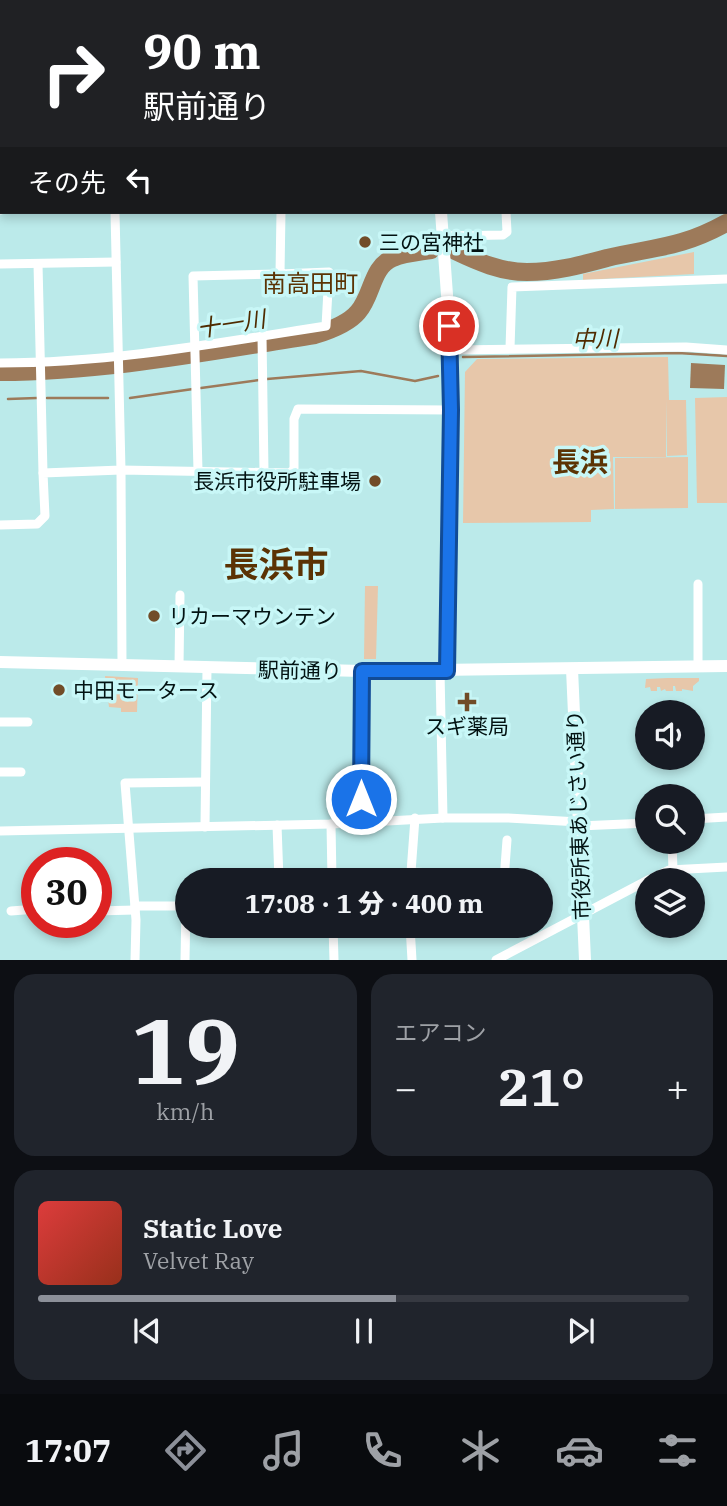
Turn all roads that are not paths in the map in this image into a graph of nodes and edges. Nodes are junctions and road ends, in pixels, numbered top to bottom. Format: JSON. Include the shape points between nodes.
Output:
{"nodes":[{"id":1,"x":115,"y":214,"type":"edge"},
{"id":2,"x":281,"y":214,"type":"edge"},
{"id":3,"x":441,"y":214,"type":"edge"},
{"id":4,"x":506,"y":214,"type":"edge"},
{"id":5,"x":444,"y":246,"type":"junction"},
{"id":6,"x":116,"y":262,"type":"junction"},
{"id":7,"x":0,"y":264,"type":"edge"},
{"id":8,"x":38,"y":264,"type":"junction"},
{"id":9,"x":280,"y":274,"type":"junction"},
{"id":10,"x":727,"y":279,"type":"edge"},
{"id":11,"x":262,"y":341,"type":"junction"},
{"id":12,"x":510,"y":348,"type":"junction"},
{"id":13,"x":451,"y":350,"type":"junction"},
{"id":14,"x":727,"y":350,"type":"edge"},
{"id":15,"x":196,"y":351,"type":"junction"},
{"id":16,"x":0,"y":363,"type":"edge"},
{"id":17,"x":118,"y":363,"type":"junction"},
{"id":18,"x":40,"y":368,"type":"junction"},
{"id":19,"x":451,"y":410,"type":"junction"},
{"id":20,"x":121,"y":470,"type":"junction"},
{"id":21,"x":198,"y":471,"type":"junction"},
{"id":22,"x":264,"y":472,"type":"junction"},
{"id":23,"x":43,"y":473,"type":"junction"},
{"id":24,"x":0,"y":525,"type":"edge"},
{"id":25,"x":698,"y":584,"type":"dead end"},
{"id":26,"x":180,"y":595,"type":"dead end"},
{"id":27,"x":0,"y":662,"type":"edge"},
{"id":28,"x":122,"y":664,"type":"junction"},
{"id":29,"x":179,"y":666,"type":"junction"},
{"id":30,"x":727,"y":666,"type":"edge"},
{"id":31,"x":207,"y":667,"type":"junction"},
{"id":32,"x":698,"y":667,"type":"junction"},
{"id":33,"x":572,"y":669,"type":"junction"},
{"id":34,"x":362,"y":671,"type":"junction"},
{"id":35,"x":444,"y":671,"type":"junction"},
{"id":36,"x":0,"y":722,"type":"edge"},
{"id":37,"x":28,"y":722,"type":"dead end"},
{"id":38,"x":0,"y":772,"type":"edge"},
{"id":39,"x":21,"y":772,"type":"dead end"},
{"id":40,"x":205,"y":782,"type":"junction"},
{"id":41,"x":727,"y":817,"type":"edge"},
{"id":42,"x":415,"y":818,"type":"junction"},
{"id":43,"x":443,"y":818,"type":"junction"},
{"id":44,"x":705,"y":818,"type":"edge"},
{"id":45,"x":361,"y":822,"type":"junction"},
{"id":46,"x":635,"y":823,"type":"edge"},
{"id":47,"x":331,"y":824,"type":"junction"},
{"id":48,"x":579,"y":824,"type":"junction"},
{"id":49,"x":277,"y":825,"type":"junction"},
{"id":50,"x":205,"y":827,"type":"junction"},
{"id":51,"x":128,"y":830,"type":"junction"},
{"id":52,"x":0,"y":831,"type":"edge"},
{"id":53,"x":507,"y":841,"type":"dead end"},
{"id":54,"x":727,"y":867,"type":"edge"},
{"id":55,"x":279,"y":868,"type":"edge"},
{"id":56,"x":332,"y":868,"type":"edge"},
{"id":57,"x":411,"y":868,"type":"edge"},
{"id":58,"x":506,"y":868,"type":"edge"},
{"id":59,"x":705,"y":868,"type":"edge"},
{"id":60,"x":635,"y":887,"type":"edge"},
{"id":61,"x":135,"y":908,"type":"junction"},
{"id":62,"x":21,"y":910,"type":"edge"},
{"id":63,"x":112,"y":910,"type":"edge"},
{"id":64,"x":11,"y":911,"type":"dead end"},
{"id":65,"x":582,"y":914,"type":"junction"},
{"id":66,"x":333,"y":938,"type":"edge"},
{"id":67,"x":411,"y":938,"type":"edge"},
{"id":68,"x":135,"y":960,"type":"edge"},
{"id":69,"x":185,"y":960,"type":"edge"},
{"id":70,"x":334,"y":960,"type":"edge"},
{"id":71,"x":412,"y":960,"type":"edge"},
{"id":72,"x":496,"y":960,"type":"edge"},
{"id":73,"x":585,"y":960,"type":"edge"}],
"edges":[{"from":1,"to":6,"type":"street"},
{"from":2,"to":9,"type":"street"},
{"from":3,"to":5,"type":"street"},
{"from":4,"to":5,"type":"street","via":[[507,232],[503,235]]},
{"from":5,"to":13,"type":"street"},
{"from":6,"to":8,"type":"street"},
{"from":6,"to":17,"type":"street"},
{"from":7,"to":8,"type":"street"},
{"from":8,"to":18,"type":"street"},
{"from":9,"to":11,"type":"street","via":[[329,272],[326,326]]},
{"from":9,"to":15,"type":"street","via":[[193,276]]},
{"from":10,"to":12,"type":"street","via":[[512,287]]},
{"from":11,"to":15,"type":"street"},
{"from":11,"to":22,"type":"street"},
{"from":12,"to":13,"type":"street"},
{"from":12,"to":14,"type":"street"},
{"from":13,"to":19,"type":"street"},
{"from":15,"to":17,"type":"street"},
{"from":15,"to":21,"type":"street"},
{"from":16,"to":18,"type":"street"},
{"from":17,"to":18,"type":"street"},
{"from":17,"to":20,"type":"street"},
{"from":18,"to":23,"type":"street"},
{"from":19,"to":22,"type":"street","via":[[299,409],[294,419],[294,469],[290,473]]},
{"from":19,"to":35,"type":"street"},
{"from":20,"to":21,"type":"street"},
{"from":20,"to":23,"type":"street"},
{"from":20,"to":28,"type":"street"},
{"from":21,"to":22,"type":"street"},
{"from":23,"to":24,"type":"street","via":[[45,516],[37,524]]},
{"from":25,"to":32,"type":"street"},
{"from":26,"to":29,"type":"street"},
{"from":27,"to":28,"type":"street","name":"駅前通り"},
{"from":28,"to":29,"type":"street","name":"駅前通り"},
{"from":29,"to":31,"type":"street","name":"駅前通り"},
{"from":30,"to":32,"type":"street","name":"駅前通り"},
{"from":31,"to":34,"type":"street","name":"駅前通り"},
{"from":31,"to":40,"type":"street"},
{"from":32,"to":33,"type":"street","name":"駅前通り"},
{"from":33,"to":35,"type":"street","name":"駅前通り"},
{"from":33,"to":48,"type":"street","name":"市役所東あじさい通り"},
{"from":34,"to":35,"type":"street","name":"駅前通り"},
{"from":34,"to":45,"type":"street"},
{"from":35,"to":43,"type":"street"},
{"from":36,"to":37,"type":"street"},
{"from":38,"to":39,"type":"street"},
{"from":40,"to":50,"type":"street"},
{"from":40,"to":51,"type":"street","via":[[125,783]]},
{"from":41,"to":44,"type":"street"},
{"from":42,"to":43,"type":"street"},
{"from":42,"to":45,"type":"street"},
{"from":42,"to":57,"type":"street"},
{"from":43,"to":48,"type":"street"},
{"from":45,"to":47,"type":"street"},
{"from":46,"to":48,"type":"street"},
{"from":47,"to":49,"type":"street"},
{"from":47,"to":56,"type":"street"},
{"from":48,"to":65,"type":"street","name":"市役所東あじさい通り"},
{"from":49,"to":50,"type":"street"},
{"from":49,"to":55,"type":"street"},
{"from":50,"to":51,"type":"street"},
{"from":51,"to":52,"type":"street"},
{"from":51,"to":61,"type":"street"},
{"from":53,"to":58,"type":"street"},
{"from":54,"to":59,"type":"street"},
{"from":60,"to":65,"type":"street"},
{"from":61,"to":63,"type":"street"},
{"from":61,"to":68,"type":"street"},
{"from":61,"to":69,"type":"street","via":[[186,906]]},
{"from":62,"to":64,"type":"street"},
{"from":65,"to":72,"type":"street"},
{"from":65,"to":73,"type":"street","name":"市役所東あじさい通り"},
{"from":66,"to":70,"type":"street"},
{"from":67,"to":71,"type":"street"}]}
